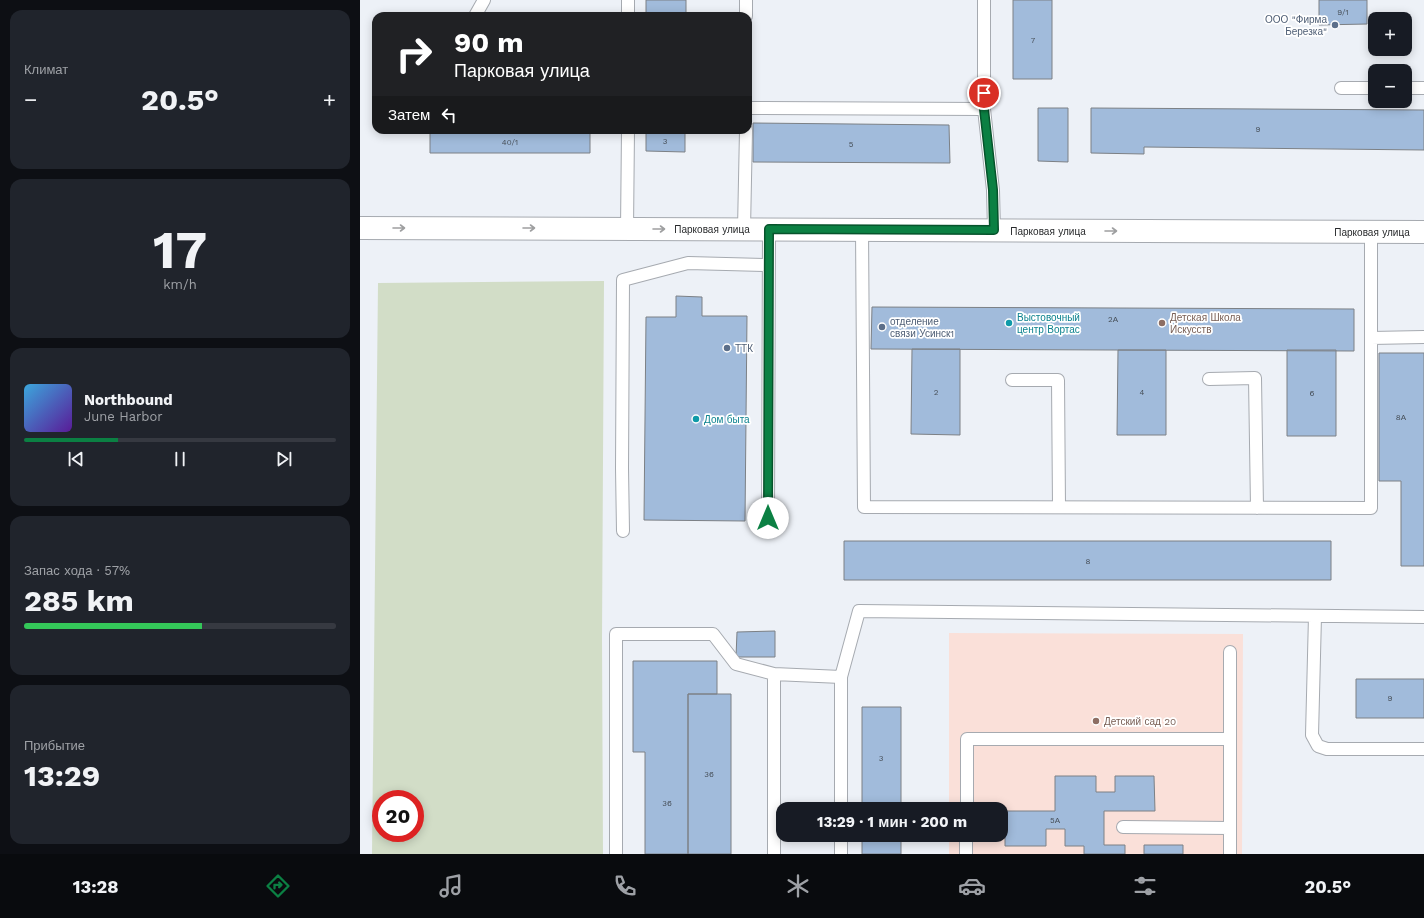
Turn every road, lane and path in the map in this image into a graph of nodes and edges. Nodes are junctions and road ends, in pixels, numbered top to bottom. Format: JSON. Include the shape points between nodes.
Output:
{"nodes":[{"id":1,"x":484,"y":0,"type":"edge"},
{"id":2,"x":628,"y":0,"type":"edge"},
{"id":3,"x":746,"y":0,"type":"edge"},
{"id":4,"x":984,"y":0,"type":"edge"},
{"id":5,"x":477,"y":12,"type":"edge"},
{"id":6,"x":628,"y":12,"type":"edge"},
{"id":7,"x":746,"y":12,"type":"edge"},
{"id":8,"x":1341,"y":88,"type":"dead end"},
{"id":9,"x":1368,"y":88,"type":"edge"},
{"id":10,"x":1412,"y":88,"type":"edge"},
{"id":11,"x":1424,"y":88,"type":"edge"},
{"id":12,"x":752,"y":108,"type":"edge"},
{"id":13,"x":984,"y":109,"type":"junction"},
{"id":14,"x":628,"y":134,"type":"edge"},
{"id":15,"x":746,"y":134,"type":"edge"},
{"id":16,"x":360,"y":228,"type":"edge"},
{"id":17,"x":627,"y":229,"type":"junction"},
{"id":18,"x":744,"y":229,"type":"junction"},
{"id":19,"x":769,"y":229,"type":"junction"},
{"id":20,"x":862,"y":230,"type":"junction"},
{"id":21,"x":994,"y":230,"type":"junction"},
{"id":22,"x":1371,"y":232,"type":"junction"},
{"id":23,"x":1424,"y":232,"type":"edge"},
{"id":24,"x":768,"y":265,"type":"junction"},
{"id":25,"x":1371,"y":338,"type":"junction"},
{"id":26,"x":1424,"y":338,"type":"edge"},
{"id":27,"x":1209,"y":379,"type":"dead end"},
{"id":28,"x":1012,"y":380,"type":"dead end"},
{"id":29,"x":1059,"y":507,"type":"junction"},
{"id":30,"x":1258,"y":508,"type":"junction"},
{"id":31,"x":768,"y":518,"type":"dead end"},
{"id":32,"x":623,"y":531,"type":"dead end"},
{"id":33,"x":1315,"y":616,"type":"junction"},
{"id":34,"x":1424,"y":617,"type":"edge"},
{"id":35,"x":1230,"y":652,"type":"dead end"},
{"id":36,"x":774,"y":674,"type":"junction"},
{"id":37,"x":841,"y":677,"type":"junction"},
{"id":38,"x":1230,"y":739,"type":"junction"},
{"id":39,"x":1424,"y":749,"type":"edge"},
{"id":40,"x":841,"y":802,"type":"edge"},
{"id":41,"x":967,"y":802,"type":"edge"},
{"id":42,"x":1123,"y":828,"type":"dead end"},
{"id":43,"x":1230,"y":828,"type":"junction"},
{"id":44,"x":841,"y":842,"type":"edge"},
{"id":45,"x":966,"y":842,"type":"edge"},
{"id":46,"x":616,"y":854,"type":"edge"},
{"id":47,"x":774,"y":854,"type":"edge"},
{"id":48,"x":841,"y":854,"type":"edge"},
{"id":49,"x":966,"y":854,"type":"edge"},
{"id":50,"x":1230,"y":854,"type":"edge"}],
"edges":[{"from":1,"to":5,"type":"lane"},
{"from":2,"to":6,"type":"lane"},
{"from":3,"to":7,"type":"lane"},
{"from":4,"to":13,"type":"lane"},
{"from":8,"to":9,"type":"lane"},
{"from":10,"to":11,"type":"lane"},
{"from":12,"to":13,"type":"lane"},
{"from":13,"to":21,"type":"lane","via":[[993,190]]},
{"from":14,"to":17,"type":"lane"},
{"from":15,"to":18,"type":"lane"},
{"from":16,"to":17,"type":"main road","name":"Парковая улица","one_way":true},
{"from":17,"to":18,"type":"main road","name":"Парковая улица","one_way":true},
{"from":18,"to":19,"type":"main road","name":"Парковая улица"},
{"from":19,"to":20,"type":"main road","name":"Парковая улица"},
{"from":19,"to":24,"type":"lane"},
{"from":20,"to":21,"type":"main road","name":"Парковая улица"},
{"from":20,"to":29,"type":"lane","via":[[864,507]]},
{"from":21,"to":22,"type":"main road","name":"Парковая улица","one_way":true},
{"from":22,"to":23,"type":"main road","name":"Парковая улица"},
{"from":22,"to":25,"type":"lane"},
{"from":24,"to":31,"type":"lane"},
{"from":24,"to":32,"type":"lane","via":[[688,263],[623,280]]},
{"from":25,"to":26,"type":"lane"},
{"from":25,"to":30,"type":"lane","via":[[1371,508]]},
{"from":27,"to":30,"type":"lane","via":[[1255,378]]},
{"from":28,"to":29,"type":"lane","via":[[1058,380]]},
{"from":29,"to":30,"type":"lane"},
{"from":33,"to":34,"type":"lane"},
{"from":33,"to":37,"type":"lane","via":[[859,611]]},
{"from":33,"to":39,"type":"lane","via":[[1312,735],[1318,746],[1327,749]]},
{"from":35,"to":38,"type":"lane"},
{"from":36,"to":37,"type":"lane"},
{"from":36,"to":46,"type":"lane","via":[[736,664],[713,634],[616,634]]},
{"from":36,"to":47,"type":"lane"},
{"from":37,"to":40,"type":"lane"},
{"from":38,"to":41,"type":"lane","via":[[967,739]]},
{"from":38,"to":43,"type":"lane"},
{"from":42,"to":43,"type":"lane"},
{"from":43,"to":50,"type":"lane"},
{"from":44,"to":48,"type":"lane"},
{"from":45,"to":49,"type":"lane"}]}
